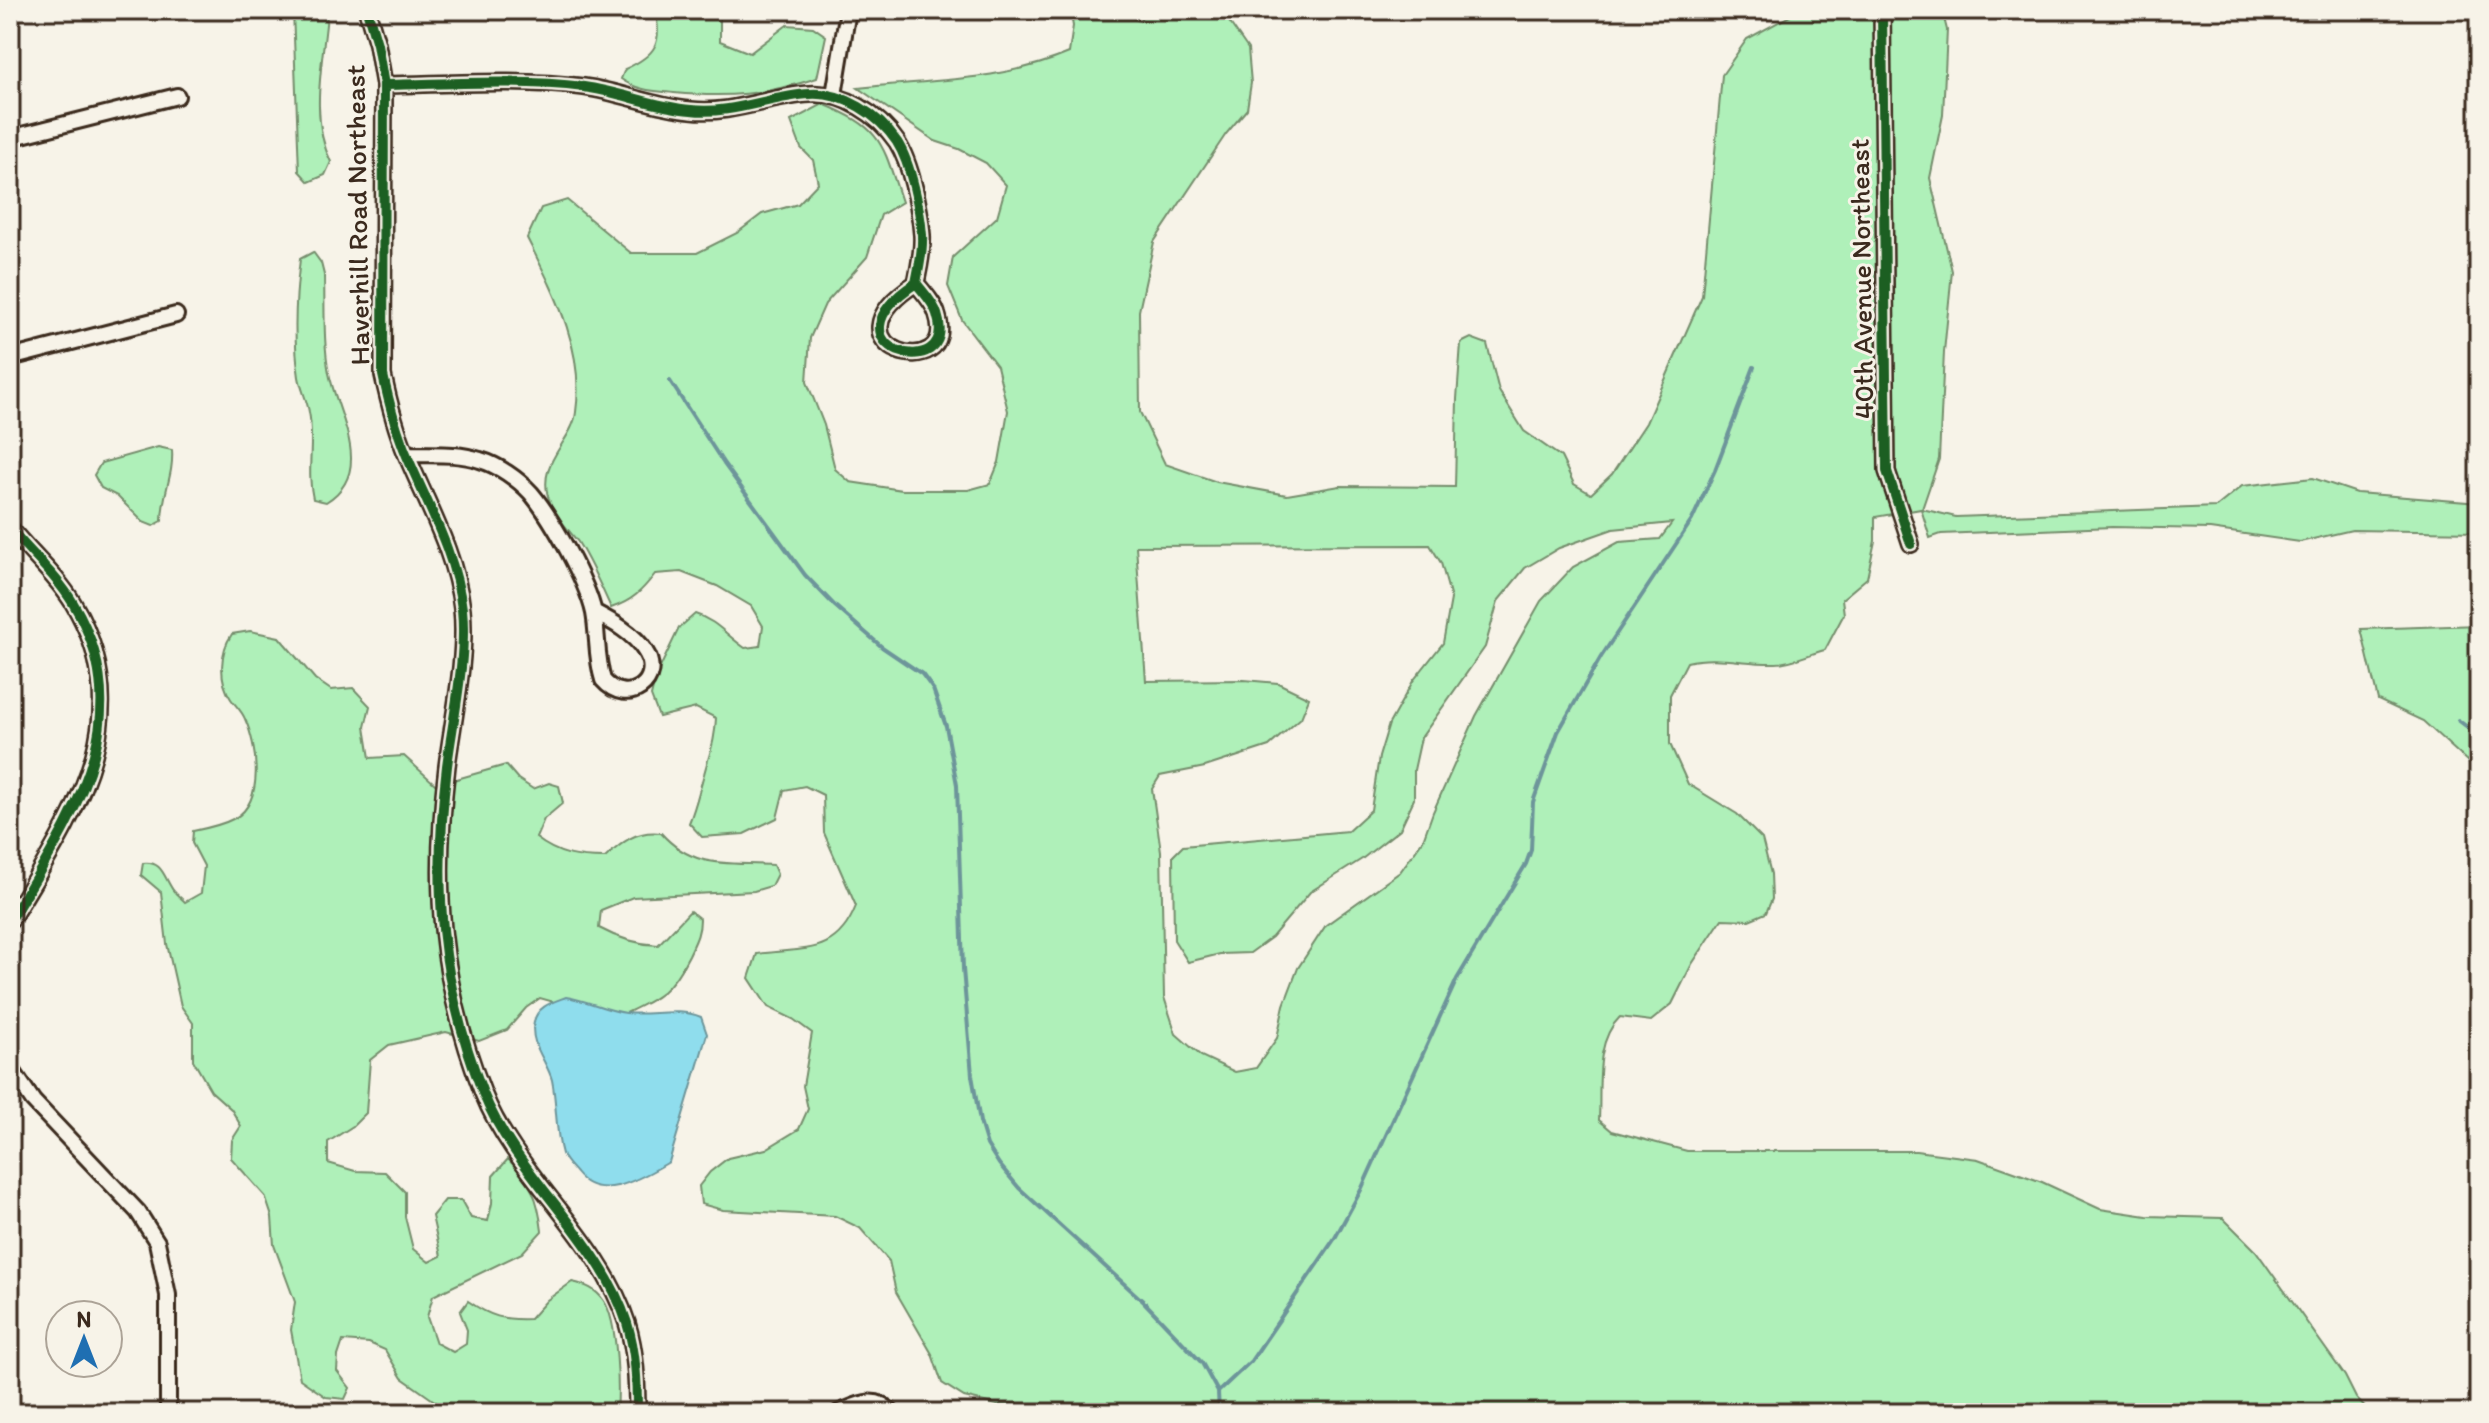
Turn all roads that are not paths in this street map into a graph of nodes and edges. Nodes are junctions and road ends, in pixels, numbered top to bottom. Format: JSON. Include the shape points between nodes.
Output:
{"nodes":[{"id":1,"x":367,"y":10,"type":"edge"},
{"id":2,"x":848,"y":10,"type":"edge"},
{"id":3,"x":1882,"y":10,"type":"edge"},
{"id":4,"x":384,"y":85,"type":"junction"},
{"id":5,"x":834,"y":95,"type":"junction"},
{"id":6,"x":177,"y":96,"type":"dead end"},
{"id":7,"x":10,"y":138,"type":"edge"},
{"id":8,"x":916,"y":283,"type":"junction"},
{"id":9,"x":176,"y":315,"type":"dead end"},
{"id":10,"x":10,"y":358,"type":"edge"},
{"id":11,"x":406,"y":454,"type":"junction"},
{"id":12,"x":11,"y":531,"type":"edge"},
{"id":13,"x":1911,"y":544,"type":"dead end"},
{"id":14,"x":594,"y":612,"type":"junction"},
{"id":15,"x":10,"y":921,"type":"edge"},
{"id":16,"x":10,"y":1067,"type":"edge"},
{"id":17,"x":168,"y":1413,"type":"edge"},
{"id":18,"x":637,"y":1413,"type":"edge"},
{"id":19,"x":838,"y":1413,"type":"edge"},
{"id":20,"x":892,"y":1413,"type":"edge"}],
"edges":[{"from":1,"to":4,"type":"street","name":"Haverhill Road Northeast"},
{"from":2,"to":5,"type":"street"},
{"from":3,"to":13,"type":"street","name":"40th Avenue Northeast","via":[[1887,471]]},
{"from":4,"to":5,"type":"street","via":[[542,83],[695,111]]},
{"from":4,"to":11,"type":"street","name":"Haverhill Road Northeast","via":[[383,375]]},
{"from":5,"to":8,"type":"street","via":[[858,106],[898,143],[922,236]]},
{"from":6,"to":7,"type":"street"},
{"from":8,"to":8,"type":"street","via":[[888,304],[882,316],[880,329],[894,351],[921,354],[938,342],[938,314]]},
{"from":9,"to":10,"type":"street"},
{"from":11,"to":14,"type":"street","via":[[483,461],[531,493],[562,541]]},
{"from":11,"to":18,"type":"street","name":"Haverhill Road Northeast","via":[[442,534],[462,610],[439,862],[451,989],[491,1111],[619,1302],[634,1352]]},
{"from":12,"to":15,"type":"street","via":[[72,601],[85,625],[99,671],[101,712],[96,751],[75,810]]},
{"from":14,"to":14,"type":"street","via":[[603,680],[620,692],[637,690],[649,675],[646,652]]},
{"from":16,"to":17,"type":"street","via":[[33,1101],[138,1212],[157,1242],[168,1295]]},
{"from":19,"to":20,"type":"street","via":[[863,1402],[886,1406]]}]}
